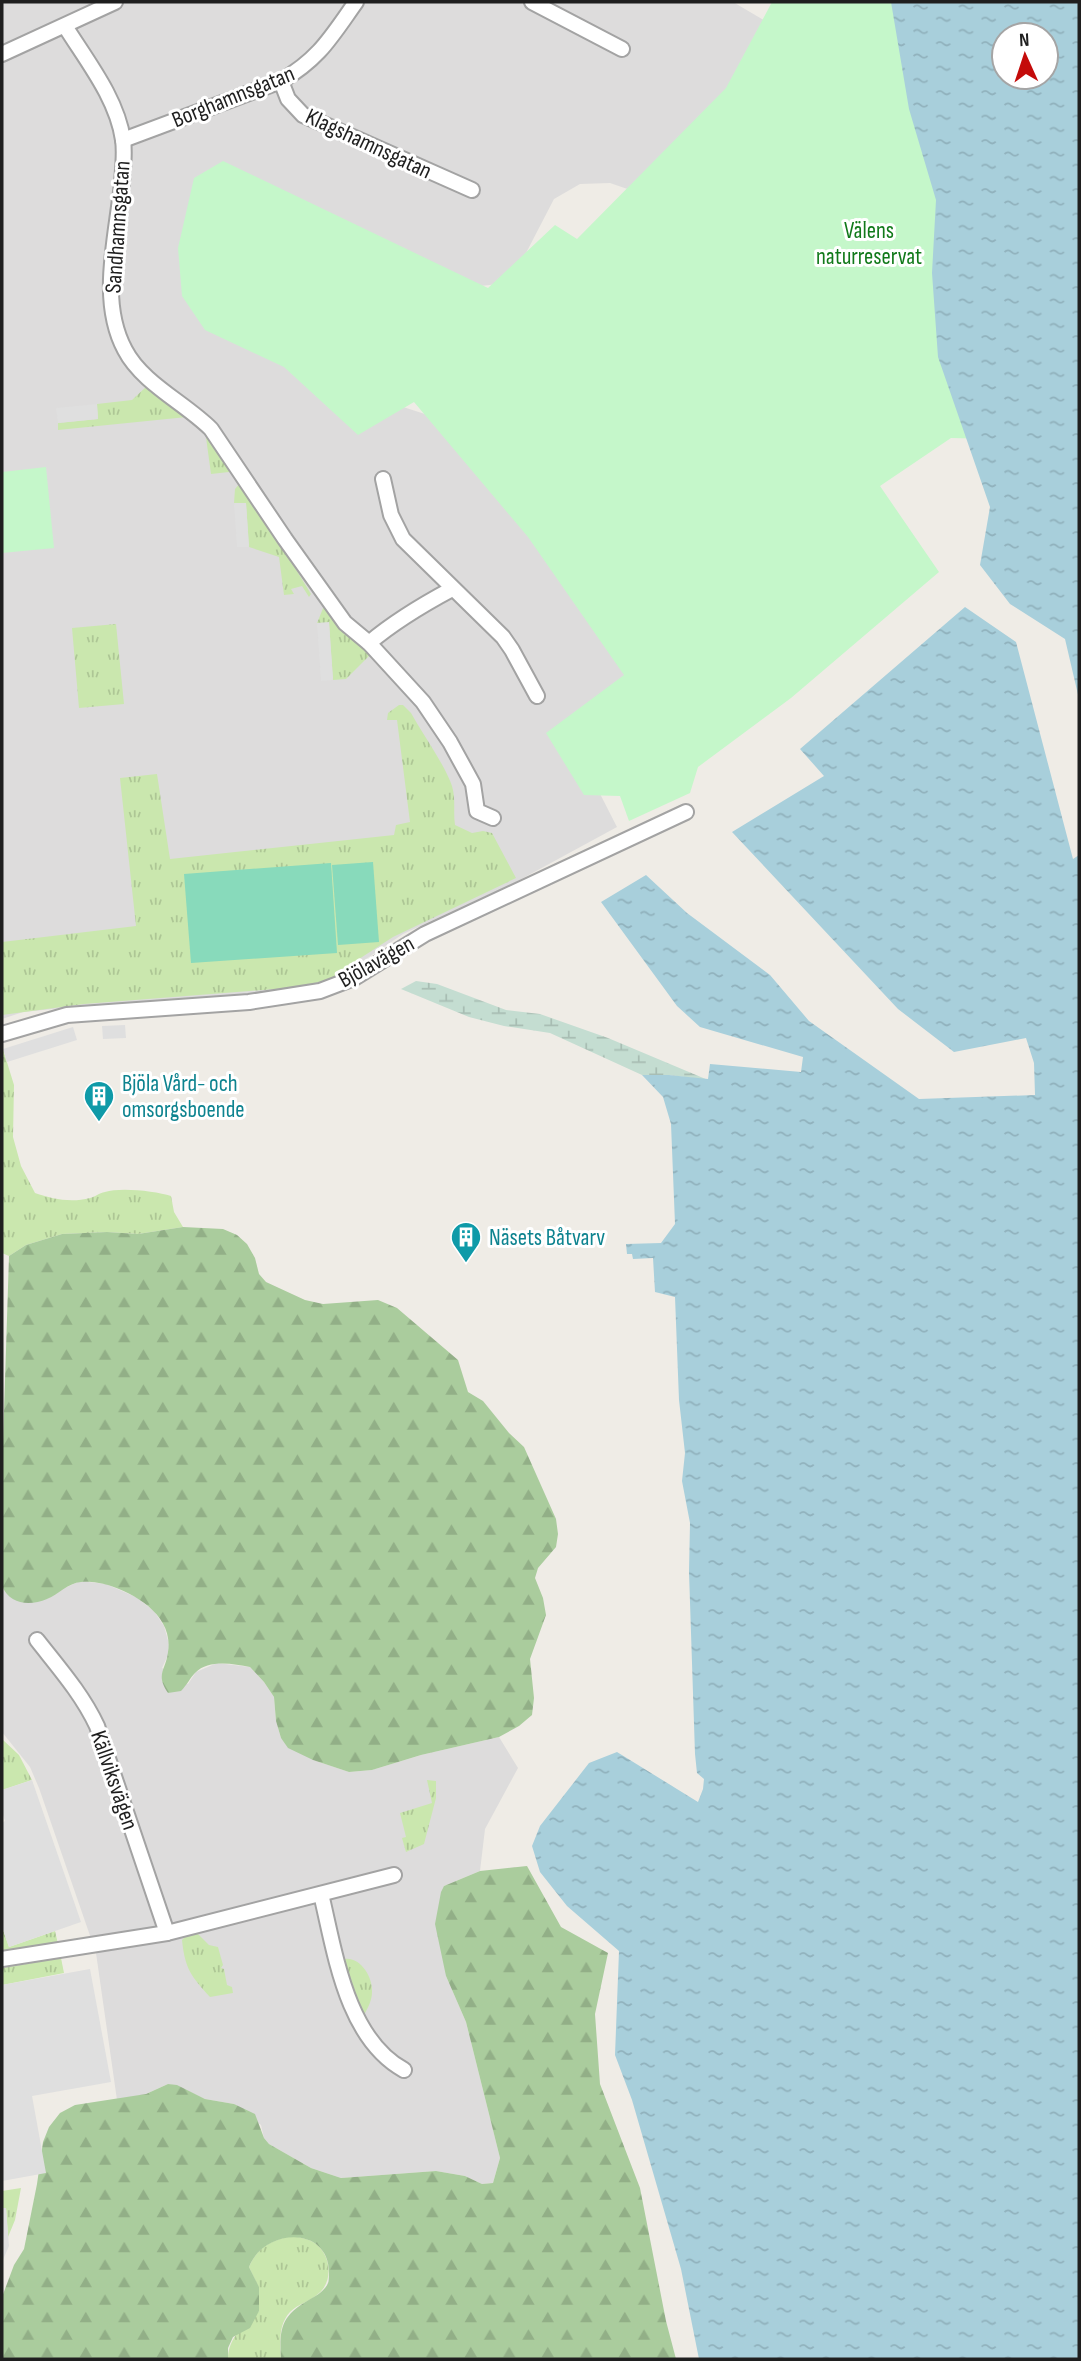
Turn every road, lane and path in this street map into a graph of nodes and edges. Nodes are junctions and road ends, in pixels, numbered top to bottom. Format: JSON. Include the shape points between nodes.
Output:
{"nodes":[{"id":1,"x":115,"y":2,"type":"edge"},
{"id":2,"x":356,"y":2,"type":"edge"},
{"id":3,"x":532,"y":2,"type":"edge"},
{"id":4,"x":65,"y":26,"type":"junction"},
{"id":5,"x":622,"y":49,"type":"dead end"},
{"id":6,"x":2,"y":54,"type":"edge"},
{"id":7,"x":281,"y":81,"type":"junction"},
{"id":8,"x":123,"y":140,"type":"junction"},
{"id":9,"x":472,"y":190,"type":"dead end"},
{"id":10,"x":383,"y":479,"type":"dead end"},
{"id":11,"x":452,"y":589,"type":"junction"},
{"id":12,"x":369,"y":643,"type":"junction"},
{"id":13,"x":537,"y":696,"type":"dead end"},
{"id":14,"x":686,"y":812,"type":"dead end"},
{"id":15,"x":493,"y":818,"type":"dead end"},
{"id":16,"x":2,"y":1034,"type":"edge"},
{"id":17,"x":37,"y":1640,"type":"dead end"},
{"id":18,"x":394,"y":1875,"type":"dead end"},
{"id":19,"x":321,"y":1894,"type":"junction"},
{"id":20,"x":167,"y":1933,"type":"junction"},
{"id":21,"x":2,"y":1959,"type":"edge"},
{"id":22,"x":404,"y":2070,"type":"dead end"}],
"edges":[{"from":1,"to":4,"type":"street"},
{"from":2,"to":7,"type":"street","name":"Borghamnsgatan","via":[[321,51]]},
{"from":3,"to":5,"type":"street"},
{"from":4,"to":6,"type":"street"},
{"from":4,"to":8,"type":"street","name":"Sandhamnsgatan","via":[[110,100]]},
{"from":7,"to":8,"type":"street","name":"Borghamnsgatan"},
{"from":7,"to":9,"type":"street","name":"Klagshamnsgatan","via":[[288,99],[303,115]]},
{"from":8,"to":12,"type":"street","name":"Sandhamnsgatan","via":[[111,303],[126,353],[144,375],[211,429],[345,623]]},
{"from":10,"to":11,"type":"street","via":[[391,515],[403,539]]},
{"from":11,"to":12,"type":"street","via":[[410,612]]},
{"from":11,"to":13,"type":"street","via":[[503,637]]},
{"from":12,"to":15,"type":"street","name":"Sandhamnsgatan","via":[[423,702],[473,784],[477,811]]},
{"from":14,"to":16,"type":"street","name":"Bjölavägen","via":[[425,934],[354,978],[320,991],[250,1002],[67,1015]]},
{"from":17,"to":20,"type":"street","name":"Källviksvägen","via":[[97,1726]]},
{"from":18,"to":19,"type":"street"},
{"from":19,"to":20,"type":"street"},
{"from":19,"to":22,"type":"street","via":[[357,2019],[380,2054]]},
{"from":20,"to":21,"type":"street"}]}
